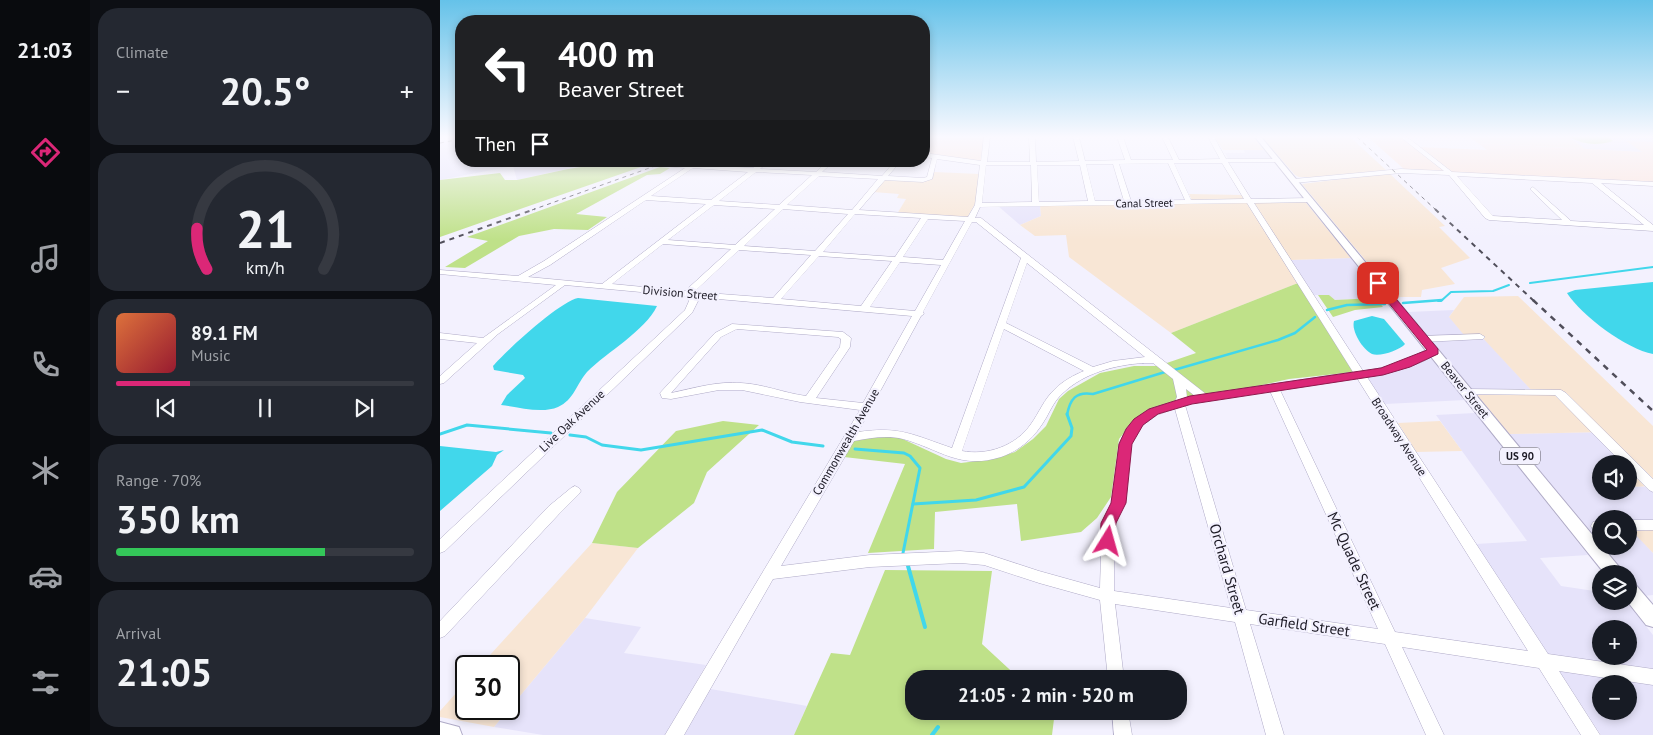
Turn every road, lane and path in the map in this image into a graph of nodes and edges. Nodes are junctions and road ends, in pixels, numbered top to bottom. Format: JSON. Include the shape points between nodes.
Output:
{"nodes":[{"id":1,"x":684,"y":171,"type":"edge"},
{"id":2,"x":752,"y":171,"type":"edge"},
{"id":3,"x":775,"y":171,"type":"edge"},
{"id":4,"x":821,"y":171,"type":"edge"},
{"id":5,"x":889,"y":171,"type":"edge"},
{"id":6,"x":932,"y":171,"type":"edge"},
{"id":7,"x":983,"y":171,"type":"edge"},
{"id":8,"x":1034,"y":171,"type":"edge"},
{"id":9,"x":1084,"y":171,"type":"edge"},
{"id":10,"x":1118,"y":171,"type":"edge"},
{"id":11,"x":1178,"y":171,"type":"edge"},
{"id":12,"x":1232,"y":171,"type":"edge"},
{"id":13,"x":1286,"y":171,"type":"edge"},
{"id":14,"x":1391,"y":171,"type":"edge"},
{"id":15,"x":1402,"y":171,"type":"edge"},
{"id":16,"x":1450,"y":173,"type":"junction"},
{"id":17,"x":818,"y":174,"type":"junction"},
{"id":18,"x":883,"y":178,"type":"junction"},
{"id":19,"x":1294,"y":181,"type":"junction"},
{"id":20,"x":1594,"y":181,"type":"junction"},
{"id":21,"x":1653,"y":184,"type":"edge"},
{"id":22,"x":1533,"y":189,"type":"dead end"},
{"id":23,"x":644,"y":198,"type":"junction"},
{"id":24,"x":1310,"y":200,"type":"junction"},
{"id":25,"x":1250,"y":201,"type":"junction"},
{"id":26,"x":1189,"y":202,"type":"junction"},
{"id":27,"x":712,"y":203,"type":"junction"},
{"id":28,"x":1092,"y":203,"type":"junction"},
{"id":29,"x":1128,"y":203,"type":"junction"},
{"id":30,"x":1036,"y":204,"type":"junction"},
{"id":31,"x":978,"y":205,"type":"junction"},
{"id":32,"x":782,"y":207,"type":"junction"},
{"id":33,"x":853,"y":212,"type":"junction"},
{"id":34,"x":926,"y":217,"type":"junction"},
{"id":35,"x":970,"y":220,"type":"junction"},
{"id":36,"x":1570,"y":224,"type":"junction"},
{"id":37,"x":1653,"y":229,"type":"edge"},
{"id":38,"x":661,"y":242,"type":"junction"},
{"id":39,"x":737,"y":248,"type":"junction"},
{"id":40,"x":817,"y":254,"type":"junction"},
{"id":41,"x":1025,"y":258,"type":"junction"},
{"id":42,"x":897,"y":260,"type":"junction"},
{"id":43,"x":947,"y":263,"type":"junction"},
{"id":44,"x":441,"y":273,"type":"edge"},
{"id":45,"x":519,"y":279,"type":"junction"},
{"id":46,"x":562,"y":284,"type":"junction"},
{"id":47,"x":602,"y":287,"type":"junction"},
{"id":48,"x":687,"y":294,"type":"junction"},
{"id":49,"x":775,"y":301,"type":"junction"},
{"id":50,"x":864,"y":309,"type":"junction"},
{"id":51,"x":920,"y":314,"type":"junction"},
{"id":52,"x":1001,"y":324,"type":"junction"},
{"id":53,"x":440,"y":336,"type":"edge"},
{"id":54,"x":1480,"y":337,"type":"dead end"},
{"id":55,"x":1424,"y":339,"type":"junction"},
{"id":56,"x":486,"y":340,"type":"junction"},
{"id":57,"x":1434,"y":351,"type":"junction"},
{"id":58,"x":1157,"y":360,"type":"junction"},
{"id":59,"x":1093,"y":371,"type":"junction"},
{"id":60,"x":1360,"y":375,"type":"junction"},
{"id":61,"x":1178,"y":377,"type":"junction"},
{"id":62,"x":440,"y":381,"type":"edge"},
{"id":63,"x":1272,"y":387,"type":"junction"},
{"id":64,"x":1467,"y":392,"type":"junction"},
{"id":65,"x":1204,"y":398,"type":"junction"},
{"id":66,"x":809,"y":400,"type":"junction"},
{"id":67,"x":1179,"y":403,"type":"junction"},
{"id":68,"x":867,"y":407,"type":"junction"},
{"id":69,"x":850,"y":437,"type":"junction"},
{"id":70,"x":955,"y":455,"type":"junction"},
{"id":71,"x":1653,"y":487,"type":"edge"},
{"id":72,"x":575,"y":491,"type":"dead end"},
{"id":73,"x":1653,"y":524,"type":"edge"},
{"id":74,"x":1637,"y":525,"type":"edge"},
{"id":75,"x":440,"y":547,"type":"edge"},
{"id":76,"x":1609,"y":565,"type":"edge"},
{"id":77,"x":769,"y":574,"type":"junction"},
{"id":78,"x":1107,"y":596,"type":"junction"},
{"id":79,"x":1637,"y":600,"type":"edge"},
{"id":80,"x":1241,"y":616,"type":"junction"},
{"id":81,"x":1653,"y":619,"type":"edge"},
{"id":82,"x":440,"y":631,"type":"edge"},
{"id":83,"x":1389,"y":638,"type":"junction"},
{"id":84,"x":1543,"y":661,"type":"junction"},
{"id":85,"x":1115,"y":670,"type":"edge"},
{"id":86,"x":1653,"y":677,"type":"edge"},
{"id":87,"x":1121,"y":720,"type":"edge"},
{"id":88,"x":440,"y":733,"type":"edge"},
{"id":89,"x":451,"y":735,"type":"edge"},
{"id":90,"x":674,"y":735,"type":"edge"},
{"id":91,"x":1123,"y":735,"type":"edge"},
{"id":92,"x":1275,"y":735,"type":"edge"},
{"id":93,"x":1435,"y":735,"type":"edge"},
{"id":94,"x":1591,"y":735,"type":"edge"}],
"edges":[{"from":1,"to":23,"type":"street"},
{"from":2,"to":27,"type":"street"},
{"from":3,"to":17,"type":"street"},
{"from":4,"to":17,"type":"street"},
{"from":5,"to":18,"type":"street"},
{"from":6,"to":18,"type":"street","via":[[930,178],[923,180]]},
{"from":7,"to":31,"type":"street","name":"Commonwealth Avenue"},
{"from":8,"to":30,"type":"street"},
{"from":9,"to":28,"type":"street"},
{"from":10,"to":29,"type":"street"},
{"from":11,"to":26,"type":"street"},
{"from":12,"to":25,"type":"street","name":"Broadway Avenue"},
{"from":13,"to":19,"type":"main road","name":"Beaver Street","number":"US 90"},
{"from":14,"to":19,"type":"street"},
{"from":15,"to":16,"type":"street"},
{"from":16,"to":20,"type":"street"},
{"from":16,"to":36,"type":"street","via":[[1492,218]]},
{"from":17,"to":18,"type":"street"},
{"from":17,"to":32,"type":"street"},
{"from":18,"to":33,"type":"street"},
{"from":19,"to":24,"type":"main road","name":"Beaver Street","number":"US 90"},
{"from":20,"to":21,"type":"street"},
{"from":20,"to":37,"type":"street"},
{"from":22,"to":36,"type":"street"},
{"from":23,"to":27,"type":"street"},
{"from":23,"to":45,"type":"street"},
{"from":24,"to":25,"type":"street","name":"Canal Street"},
{"from":24,"to":55,"type":"main road","name":"Beaver Street","number":"US 90"},
{"from":25,"to":26,"type":"street","name":"Canal Street"},
{"from":25,"to":60,"type":"street","name":"Broadway Avenue"},
{"from":26,"to":29,"type":"street","name":"Canal Street"},
{"from":27,"to":32,"type":"street"},
{"from":27,"to":38,"type":"street"},
{"from":28,"to":29,"type":"street","name":"Canal Street"},
{"from":28,"to":30,"type":"street","name":"Canal Street"},
{"from":30,"to":31,"type":"street","name":"Canal Street"},
{"from":31,"to":35,"type":"street","name":"Commonwealth Avenue"},
{"from":32,"to":33,"type":"street"},
{"from":32,"to":39,"type":"street"},
{"from":33,"to":34,"type":"street"},
{"from":33,"to":40,"type":"street"},
{"from":34,"to":35,"type":"street"},
{"from":34,"to":42,"type":"street"},
{"from":35,"to":41,"type":"street","via":[[978,220]]},
{"from":35,"to":43,"type":"street","name":"Commonwealth Avenue"},
{"from":36,"to":37,"type":"street"},
{"from":38,"to":39,"type":"street"},
{"from":38,"to":47,"type":"street"},
{"from":39,"to":40,"type":"street"},
{"from":39,"to":48,"type":"street"},
{"from":40,"to":42,"type":"street"},
{"from":40,"to":49,"type":"street"},
{"from":41,"to":52,"type":"street"},
{"from":41,"to":58,"type":"street"},
{"from":42,"to":43,"type":"street"},
{"from":42,"to":50,"type":"street"},
{"from":43,"to":51,"type":"street","name":"Commonwealth Avenue"},
{"from":44,"to":45,"type":"street","name":"Division Street"},
{"from":45,"to":46,"type":"street","name":"Division Street"},
{"from":46,"to":47,"type":"street","name":"Division Street"},
{"from":46,"to":56,"type":"street"},
{"from":47,"to":48,"type":"street","name":"Division Street"},
{"from":48,"to":49,"type":"street","name":"Division Street"},
{"from":48,"to":75,"type":"street","name":"Live Oak Avenue","via":[[694,301],[689,311]]},
{"from":49,"to":50,"type":"street","name":"Division Street"},
{"from":50,"to":51,"type":"street","name":"Division Street"},
{"from":51,"to":68,"type":"street","name":"Commonwealth Avenue"},
{"from":52,"to":59,"type":"street"},
{"from":52,"to":70,"type":"street"},
{"from":53,"to":56,"type":"street"},
{"from":54,"to":55,"type":"street"},
{"from":55,"to":57,"type":"main road","name":"Beaver Street","number":"US 90"},
{"from":56,"to":62,"type":"street"},
{"from":57,"to":60,"type":"street","via":[[1406,364]]},
{"from":57,"to":64,"type":"main road","name":"Beaver Street","number":"US 90"},
{"from":58,"to":59,"type":"street","via":[[1131,359]]},
{"from":58,"to":61,"type":"street"},
{"from":59,"to":70,"type":"street","via":[[1059,391],[1034,429],[1015,445],[978,457]]},
{"from":60,"to":63,"type":"street"},
{"from":60,"to":84,"type":"street","name":"Broadway Avenue"},
{"from":61,"to":65,"type":"street"},
{"from":61,"to":67,"type":"street","name":"Orchard Street","via":[[1182,397]]},
{"from":63,"to":65,"type":"street"},
{"from":63,"to":83,"type":"street","name":"Mc Quade Street"},
{"from":64,"to":71,"type":"street","via":[[1549,390],[1562,395]]},
{"from":64,"to":76,"type":"main road","name":"Beaver Street","number":"US 90"},
{"from":65,"to":67,"type":"street"},
{"from":66,"to":66,"type":"street","via":[[845,347],[844,336],[740,325],[718,335],[667,390],[666,396],[735,386]]},
{"from":66,"to":68,"type":"street"},
{"from":67,"to":78,"type":"street","via":[[1144,417],[1130,432],[1124,450],[1119,503],[1108,523]]},
{"from":67,"to":80,"type":"street","name":"Orchard Street"},
{"from":68,"to":69,"type":"street","name":"Commonwealth Avenue"},
{"from":69,"to":70,"type":"street","via":[[903,435]]},
{"from":69,"to":77,"type":"street","name":"Commonwealth Avenue"},
{"from":72,"to":82,"type":"street"},
{"from":73,"to":74,"type":"street"},
{"from":77,"to":78,"type":"street","name":"Garfield Street","via":[[870,561],[960,557],[984,559]]},
{"from":77,"to":90,"type":"street","name":"Commonwealth Avenue"},
{"from":78,"to":80,"type":"street","name":"Garfield Street"},
{"from":78,"to":85,"type":"street"},
{"from":79,"to":81,"type":"main road"},
{"from":80,"to":83,"type":"street","name":"Garfield Street"},
{"from":80,"to":92,"type":"street","name":"Orchard Street"},
{"from":83,"to":84,"type":"street","name":"Garfield Street"},
{"from":83,"to":93,"type":"street","name":"Mc Quade Street"},
{"from":84,"to":86,"type":"street","name":"Garfield Street"},
{"from":84,"to":94,"type":"street","name":"Broadway Avenue"},
{"from":87,"to":91,"type":"street"},
{"from":88,"to":89,"type":"main road"}]}
